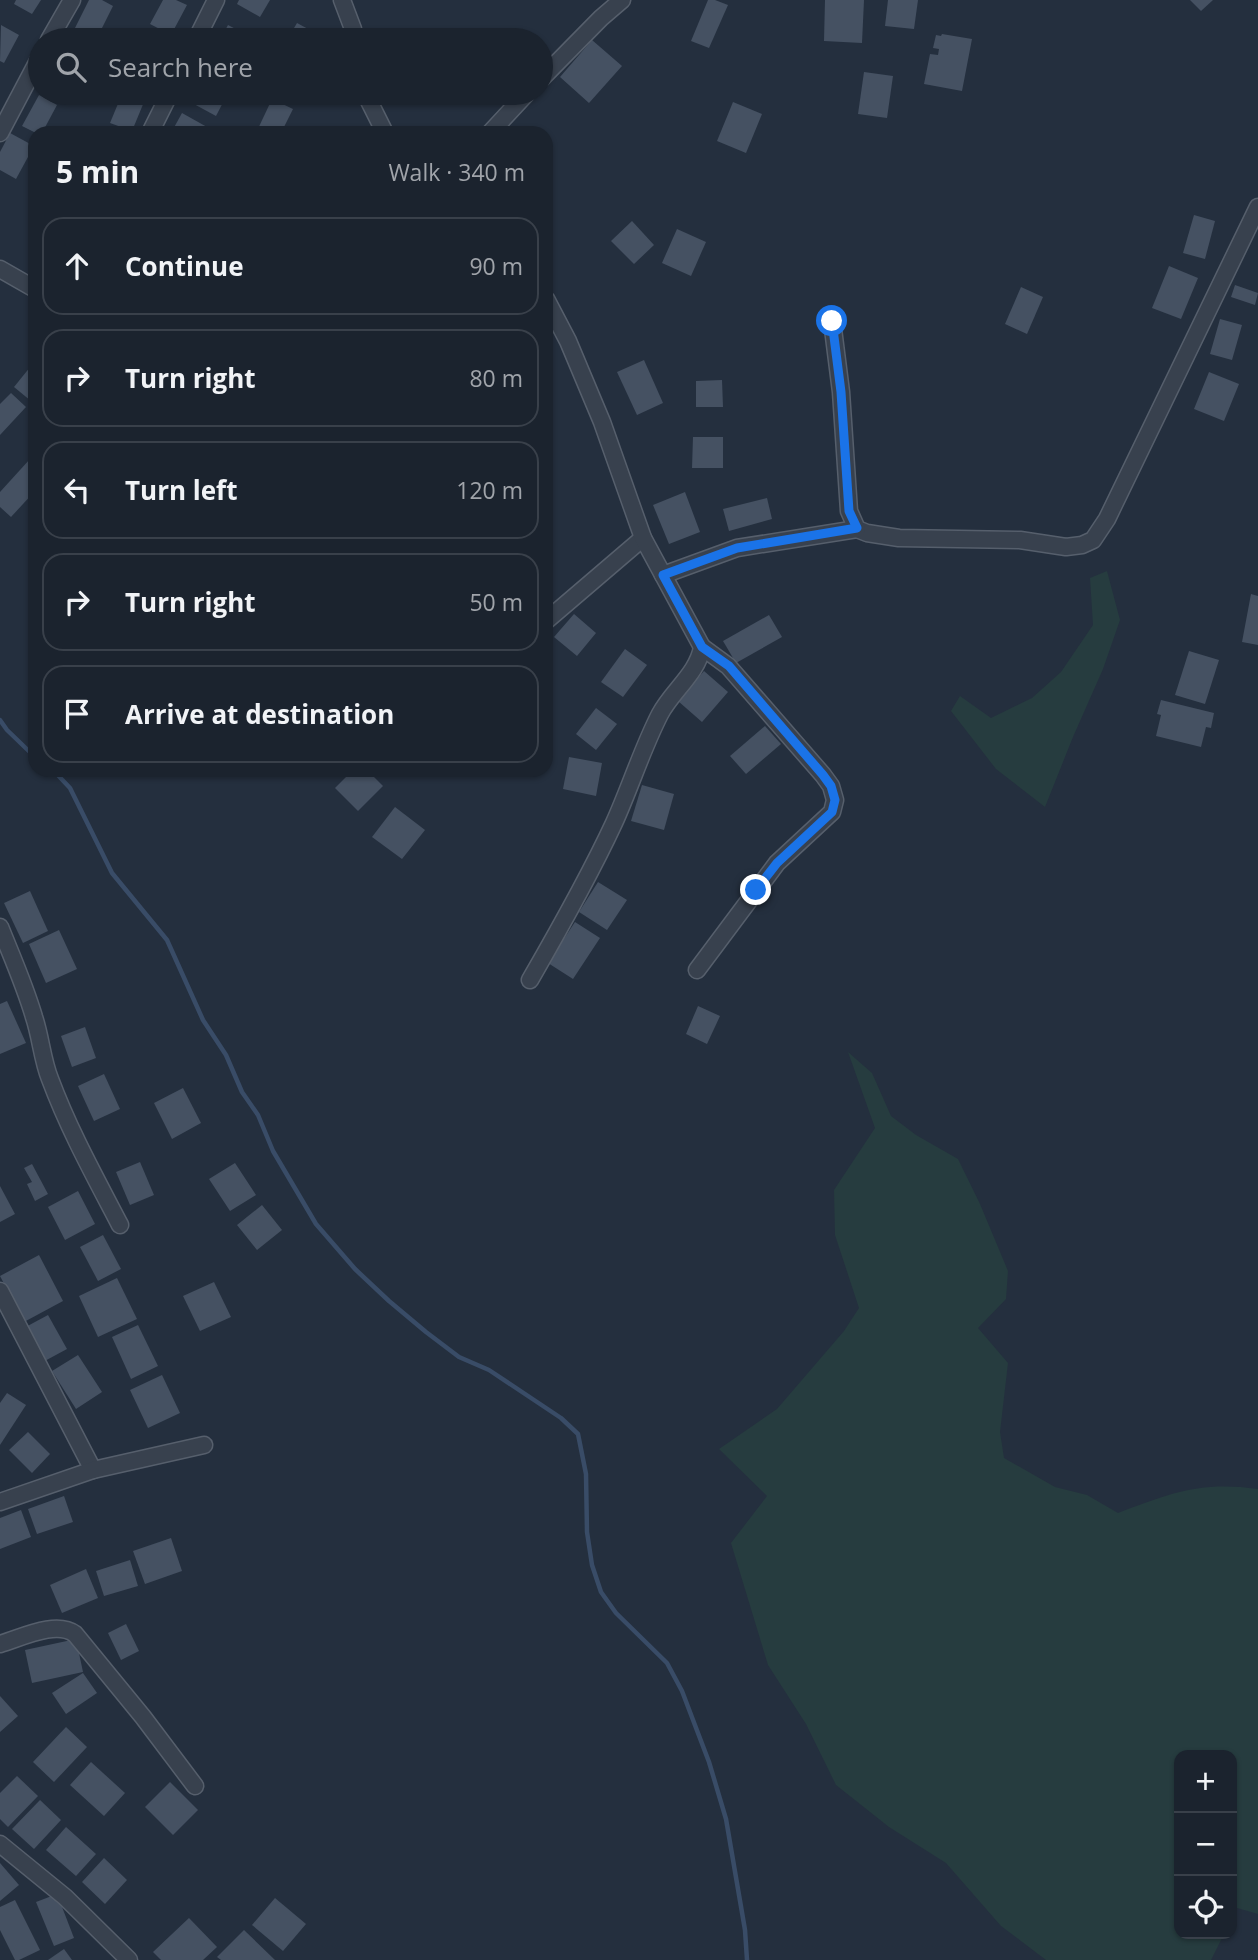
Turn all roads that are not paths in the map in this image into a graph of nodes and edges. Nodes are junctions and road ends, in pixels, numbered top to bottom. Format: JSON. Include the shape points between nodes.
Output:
{"nodes":[{"id":1,"x":72,"y":0,"type":"edge"},
{"id":2,"x":216,"y":0,"type":"edge"},
{"id":3,"x":342,"y":0,"type":"edge"},
{"id":4,"x":622,"y":0,"type":"edge"},
{"id":5,"x":56,"y":28,"type":"edge"},
{"id":6,"x":202,"y":28,"type":"edge"},
{"id":7,"x":353,"y":28,"type":"edge"},
{"id":8,"x":553,"y":67,"type":"edge"},
{"id":9,"x":28,"y":80,"type":"edge"},
{"id":10,"x":164,"y":105,"type":"edge"},
{"id":11,"x":371,"y":105,"type":"edge"},
{"id":12,"x":516,"y":105,"type":"edge"},
{"id":13,"x":154,"y":126,"type":"edge"},
{"id":14,"x":382,"y":126,"type":"edge"},
{"id":15,"x":497,"y":126,"type":"edge"},
{"id":16,"x":0,"y":133,"type":"edge"},
{"id":17,"x":1258,"y":207,"type":"edge"},
{"id":18,"x":0,"y":269,"type":"edge"},
{"id":19,"x":28,"y":285,"type":"edge"},
{"id":20,"x":553,"y":312,"type":"edge"},
{"id":21,"x":832,"y":321,"type":"dead end"},
{"id":22,"x":857,"y":528,"type":"junction"},
{"id":23,"x":643,"y":538,"type":"junction"},
{"id":24,"x":663,"y":575,"type":"junction"},
{"id":25,"x":553,"y":615,"type":"edge"},
{"id":26,"x":702,"y":647,"type":"junction"},
{"id":27,"x":0,"y":926,"type":"edge"},
{"id":28,"x":697,"y":970,"type":"dead end"},
{"id":29,"x":530,"y":980,"type":"dead end"},
{"id":30,"x":120,"y":1225,"type":"dead end"},
{"id":31,"x":0,"y":1291,"type":"edge"},
{"id":32,"x":204,"y":1444,"type":"dead end"},
{"id":33,"x":93,"y":1470,"type":"junction"},
{"id":34,"x":0,"y":1502,"type":"edge"},
{"id":35,"x":0,"y":1644,"type":"edge"},
{"id":36,"x":195,"y":1786,"type":"dead end"},
{"id":37,"x":0,"y":1844,"type":"edge"},
{"id":38,"x":129,"y":1960,"type":"edge"}],
"edges":[{"from":1,"to":5,"type":"street"},
{"from":2,"to":6,"type":"street"},
{"from":3,"to":7,"type":"street"},
{"from":4,"to":8,"type":"street"},
{"from":9,"to":16,"type":"street"},
{"from":10,"to":13,"type":"street"},
{"from":11,"to":14,"type":"street"},
{"from":12,"to":15,"type":"street"},
{"from":17,"to":22,"type":"street","via":[[1093,540],[1066,547],[988,538],[899,538]]},
{"from":18,"to":19,"type":"street"},
{"from":20,"to":23,"type":"street","via":[[602,422]]},
{"from":21,"to":22,"type":"street","via":[[849,511]]},
{"from":22,"to":24,"type":"street","via":[[737,548]]},
{"from":23,"to":24,"type":"street"},
{"from":23,"to":25,"type":"street"},
{"from":24,"to":26,"type":"street"},
{"from":26,"to":28,"type":"street","via":[[729,666],[815,765],[835,800],[832,812],[777,863]]},
{"from":26,"to":29,"type":"street","via":[[695,666],[660,714],[615,822]]},
{"from":27,"to":30,"type":"street","via":[[26,988],[50,1081]]},
{"from":31,"to":33,"type":"street"},
{"from":32,"to":33,"type":"street"},
{"from":33,"to":34,"type":"street"},
{"from":35,"to":36,"type":"street","via":[[68,1629]]},
{"from":37,"to":38,"type":"street","via":[[65,1897]]}]}
